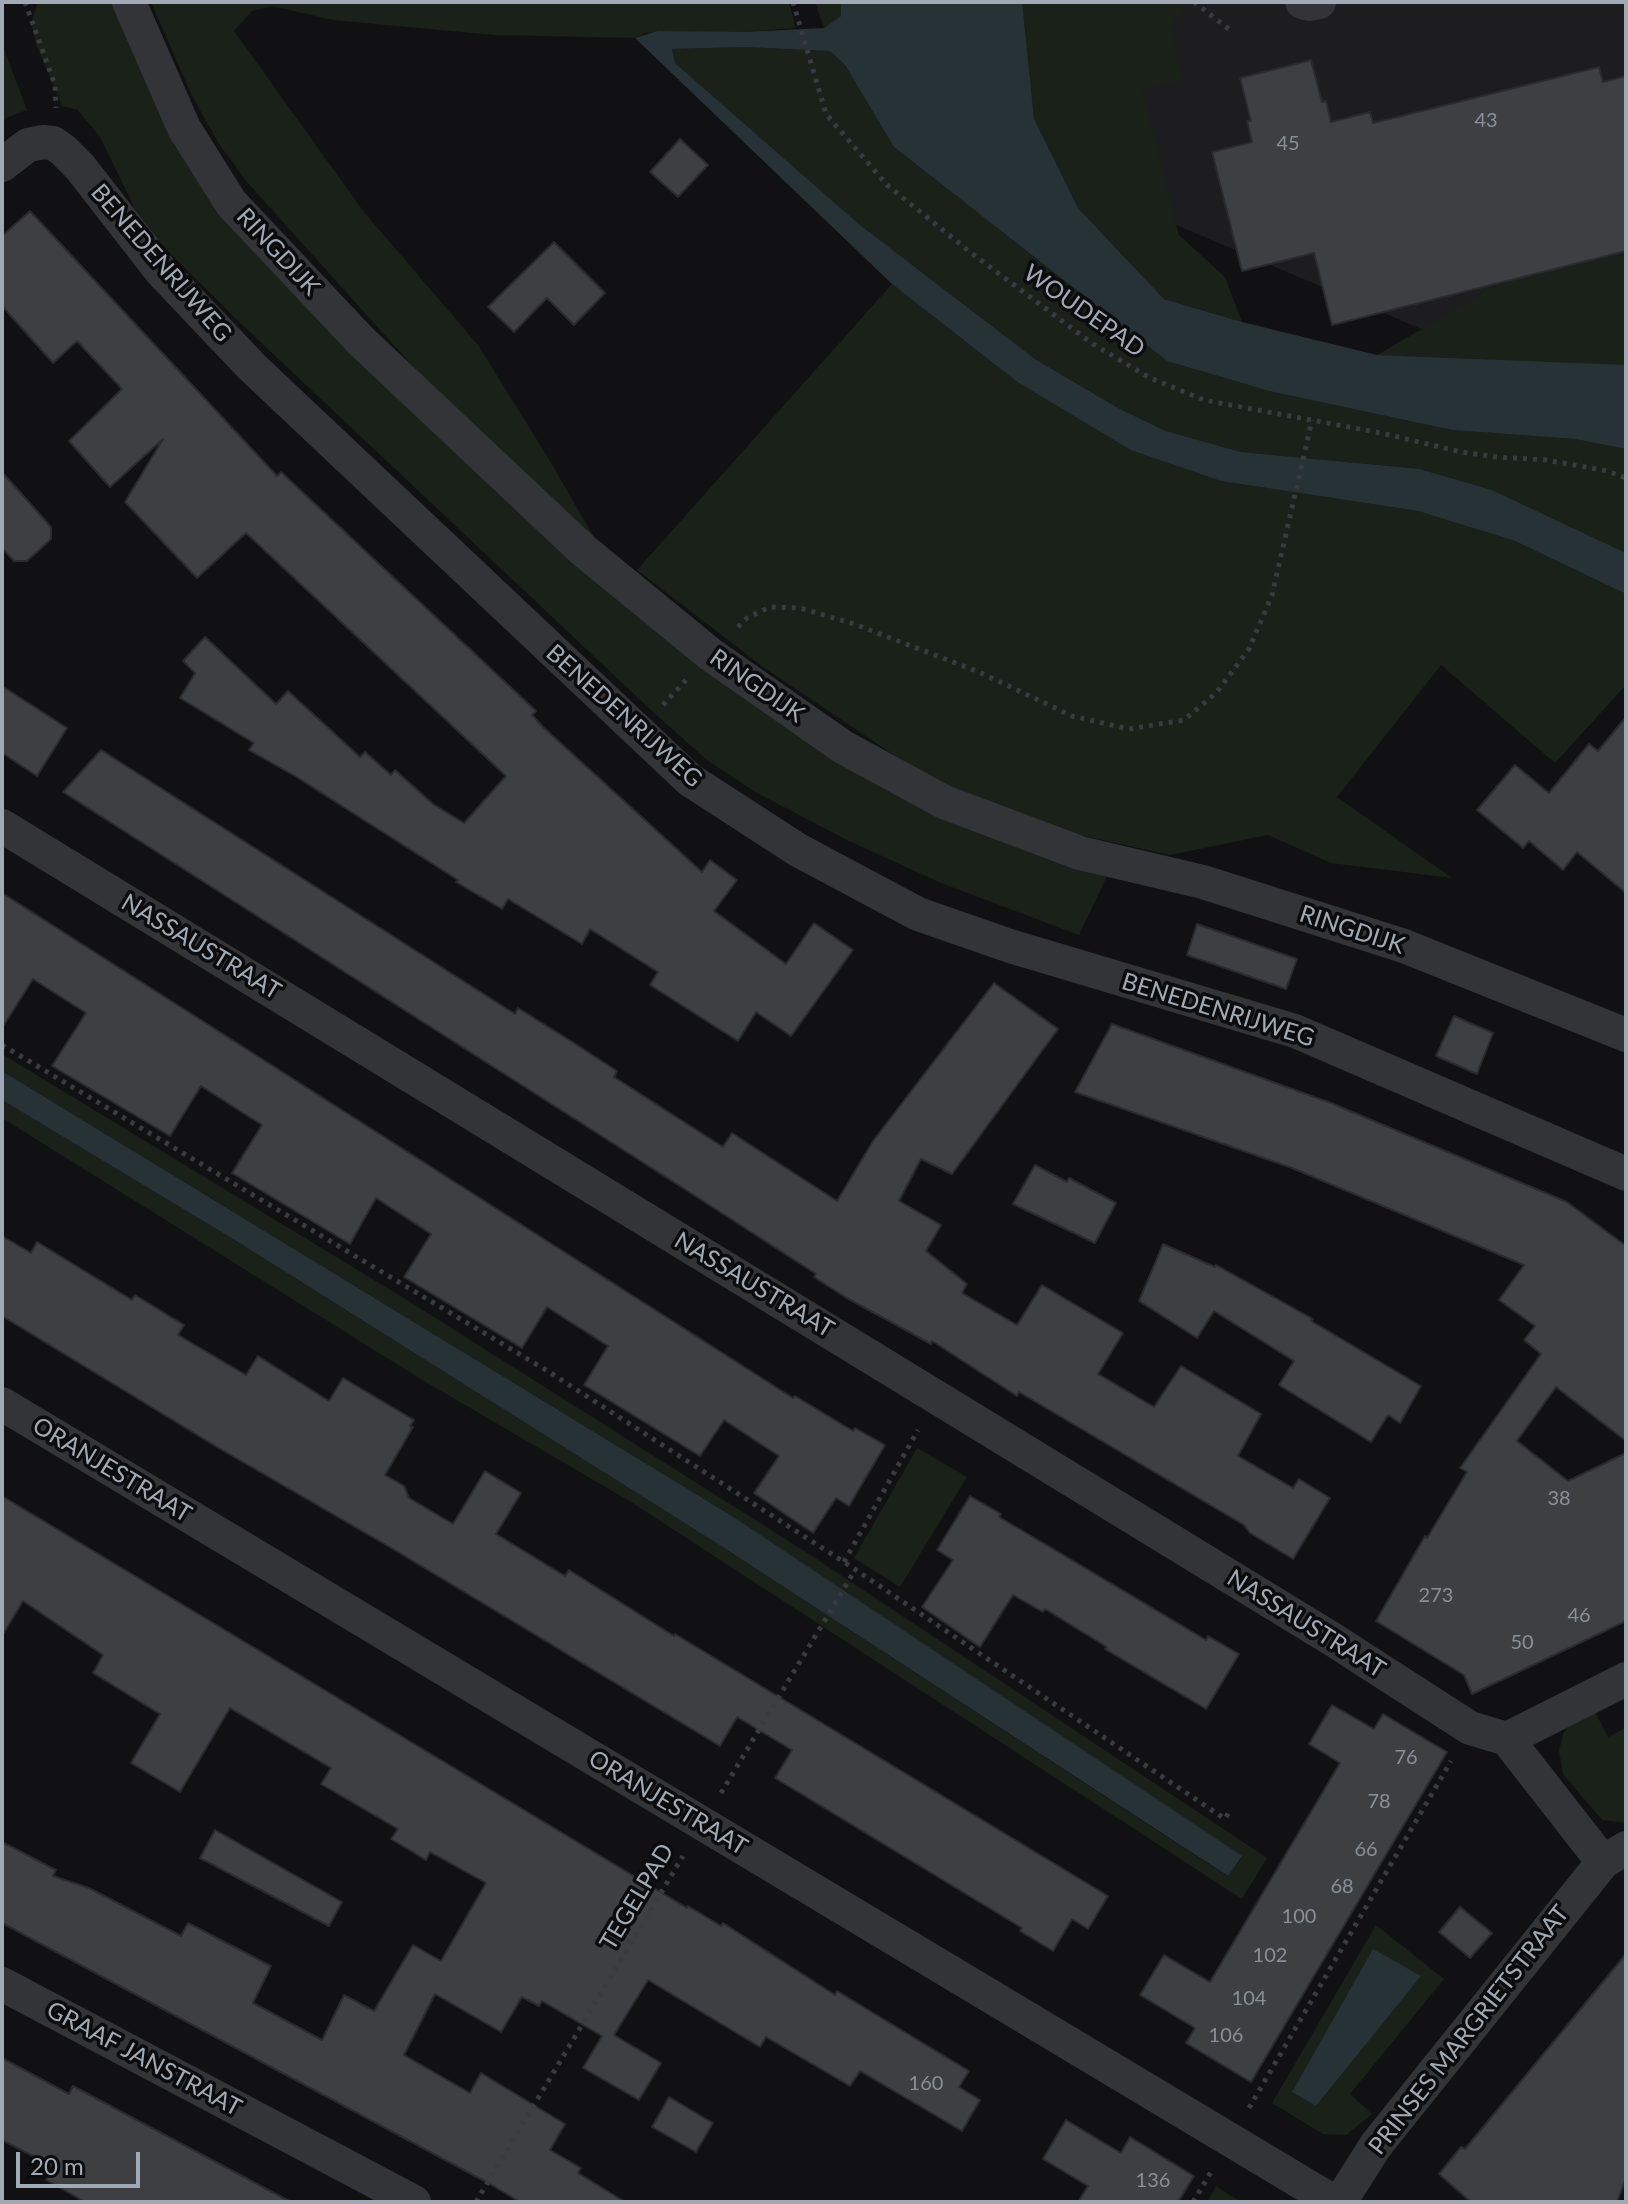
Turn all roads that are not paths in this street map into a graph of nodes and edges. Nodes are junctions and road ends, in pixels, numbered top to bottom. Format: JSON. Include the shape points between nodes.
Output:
{"nodes":[{"id":1,"x":129,"y":2,"type":"edge"},
{"id":2,"x":1302,"y":2,"type":"edge"},
{"id":3,"x":1319,"y":2,"type":"edge"},
{"id":4,"x":2,"y":165,"type":"edge"},
{"id":5,"x":2,"y":826,"type":"edge"},
{"id":6,"x":1626,"y":1035,"type":"edge"},
{"id":7,"x":1626,"y":1174,"type":"edge"},
{"id":8,"x":2,"y":1404,"type":"edge"},
{"id":9,"x":1626,"y":1679,"type":"edge"},
{"id":10,"x":1507,"y":1739,"type":"junction"},
{"id":11,"x":1615,"y":1855,"type":"edge"},
{"id":12,"x":2,"y":1984,"type":"edge"},
{"id":13,"x":414,"y":2202,"type":"edge"},
{"id":14,"x":1337,"y":2202,"type":"edge"}],
"edges":[{"from":1,"to":6,"type":"street","name":"RINGDIJK","via":[[184,128],[231,203],[361,341],[583,550],[710,654],[843,747],[944,802],[1080,853],[1203,882],[1404,946]]},
{"from":2,"to":3,"type":"street"},
{"from":4,"to":7,"type":"street","name":"BENEDENRIJWEG","via":[[28,145],[53,143],[63,150],[161,271],[252,367],[690,780],[798,850],[918,914],[1295,1031]]},
{"from":5,"to":10,"type":"street","name":"NASSAUSTRAAT","via":[[1470,1728]]},
{"from":8,"to":14,"type":"street","name":"ORANJESTRAAT"},
{"from":9,"to":10,"type":"street"},
{"from":10,"to":11,"type":"street","name":"PRINSES MARGRIETSTRAAT"},
{"from":11,"to":14,"type":"street","name":"PRINSES MARGRIETSTRAAT","via":[[1376,2145]]},
{"from":12,"to":13,"type":"street","name":"GRAAF JANSTRAAT"}]}
